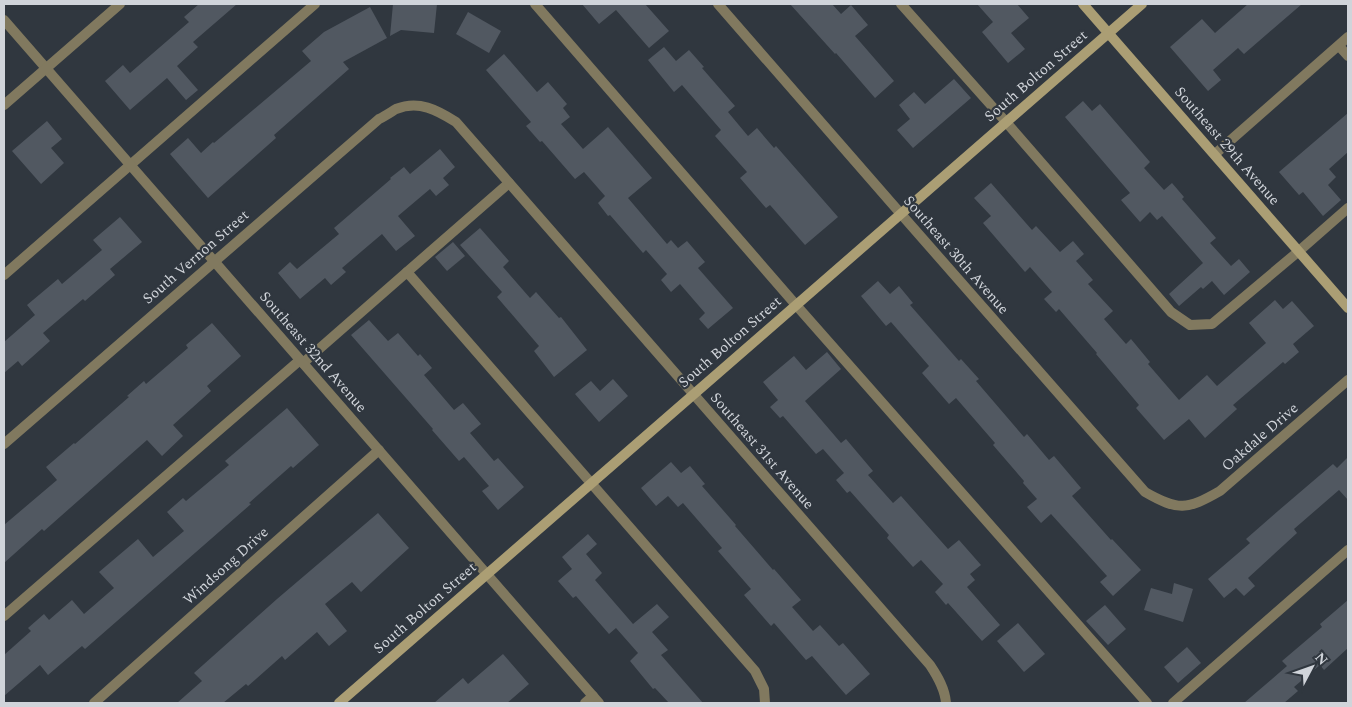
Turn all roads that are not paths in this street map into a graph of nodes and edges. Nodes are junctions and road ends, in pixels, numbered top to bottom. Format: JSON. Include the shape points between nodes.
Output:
{"nodes":[{"id":1,"x":120,"y":4,"type":"edge"},
{"id":2,"x":315,"y":4,"type":"edge"},
{"id":3,"x":535,"y":4,"type":"edge"},
{"id":4,"x":718,"y":4,"type":"edge"},
{"id":5,"x":901,"y":4,"type":"edge"},
{"id":6,"x":1083,"y":4,"type":"edge"},
{"id":7,"x":1142,"y":4,"type":"edge"},
{"id":8,"x":4,"y":20,"type":"edge"},
{"id":9,"x":1109,"y":33,"type":"junction"},
{"id":10,"x":1348,"y":37,"type":"edge"},
{"id":11,"x":1339,"y":46,"type":"junction"},
{"id":12,"x":1348,"y":56,"type":"edge"},
{"id":13,"x":46,"y":68,"type":"junction"},
{"id":14,"x":4,"y":105,"type":"edge"},
{"id":15,"x":415,"y":105,"type":"joint"},
{"id":16,"x":1006,"y":122,"type":"junction"},
{"id":17,"x":1214,"y":154,"type":"junction"},
{"id":18,"x":130,"y":165,"type":"junction"},
{"id":19,"x":509,"y":183,"type":"junction"},
{"id":20,"x":1348,"y":208,"type":"edge"},
{"id":21,"x":901,"y":214,"type":"junction"},
{"id":22,"x":1299,"y":251,"type":"junction"},
{"id":23,"x":214,"y":261,"type":"junction"},
{"id":24,"x":407,"y":272,"type":"junction"},
{"id":25,"x":4,"y":275,"type":"edge"},
{"id":26,"x":796,"y":305,"type":"junction"},
{"id":27,"x":1348,"y":308,"type":"edge"},
{"id":28,"x":301,"y":362,"type":"junction"},
{"id":29,"x":1348,"y":380,"type":"edge"},
{"id":30,"x":693,"y":394,"type":"junction"},
{"id":31,"x":4,"y":444,"type":"edge"},
{"id":32,"x":378,"y":450,"type":"junction"},
{"id":33,"x":591,"y":483,"type":"junction"},
{"id":34,"x":1185,"y":507,"type":"joint"},
{"id":35,"x":1348,"y":550,"type":"edge"},
{"id":36,"x":487,"y":575,"type":"junction"},
{"id":37,"x":4,"y":616,"type":"edge"},
{"id":38,"x":592,"y":701,"type":"edge"},
{"id":39,"x":94,"y":703,"type":"edge"},
{"id":40,"x":339,"y":703,"type":"edge"},
{"id":41,"x":766,"y":703,"type":"edge"},
{"id":42,"x":946,"y":703,"type":"edge"},
{"id":43,"x":1147,"y":703,"type":"edge"},
{"id":44,"x":1173,"y":703,"type":"edge"}],
"edges":[{"from":1,"to":13,"type":"street"},
{"from":2,"to":18,"type":"street"},
{"from":3,"to":26,"type":"street"},
{"from":4,"to":21,"type":"street","name":"Southeast 30th Avenue"},
{"from":5,"to":16,"type":"street"},
{"from":6,"to":9,"type":"street","name":"Southeast 29th Avenue"},
{"from":7,"to":9,"type":"street","name":"South Bolton Street"},
{"from":8,"to":13,"type":"street","name":"Southeast 32nd Avenue"},
{"from":9,"to":16,"type":"street","name":"South Bolton Street"},
{"from":9,"to":17,"type":"street","name":"Southeast 29th Avenue"},
{"from":10,"to":11,"type":"street"},
{"from":11,"to":12,"type":"street"},
{"from":11,"to":17,"type":"street"},
{"from":13,"to":14,"type":"street"},
{"from":13,"to":18,"type":"street","name":"Southeast 32nd Avenue"},
{"from":15,"to":19,"type":"street","name":"Southeast 31st Avenue","via":[[437,110],[456,122]]},
{"from":15,"to":23,"type":"street","name":"South Vernon Street","via":[[397,109],[380,120]]},
{"from":16,"to":21,"type":"street","name":"South Bolton Street"},
{"from":16,"to":22,"type":"street","via":[[1171,312],[1190,325],[1212,324]]},
{"from":17,"to":22,"type":"street","name":"Southeast 29th Avenue"},
{"from":18,"to":23,"type":"street","name":"Southeast 32nd Avenue"},
{"from":18,"to":25,"type":"street"},
{"from":19,"to":24,"type":"street"},
{"from":19,"to":30,"type":"street","name":"Southeast 31st Avenue"},
{"from":20,"to":22,"type":"street"},
{"from":21,"to":26,"type":"street","name":"South Bolton Street"},
{"from":21,"to":34,"type":"street","name":"Southeast 30th Avenue","via":[[1134,481],[1160,500],[1172,506]]},
{"from":22,"to":27,"type":"street","name":"Southeast 29th Avenue"},
{"from":23,"to":28,"type":"street","name":"Southeast 32nd Avenue"},
{"from":23,"to":31,"type":"street","name":"South Vernon Street"},
{"from":24,"to":28,"type":"street"},
{"from":24,"to":33,"type":"street"},
{"from":26,"to":30,"type":"street","name":"South Bolton Street"},
{"from":26,"to":43,"type":"street"},
{"from":28,"to":32,"type":"street","name":"Southeast 32nd Avenue"},
{"from":28,"to":37,"type":"street"},
{"from":29,"to":34,"type":"street","name":"Oakdale Drive","via":[[1220,491]]},
{"from":30,"to":33,"type":"street","name":"South Bolton Street"},
{"from":30,"to":42,"type":"street","name":"Southeast 31st Avenue","via":[[930,665],[939,679]]},
{"from":32,"to":36,"type":"street","name":"Southeast 32nd Avenue"},
{"from":32,"to":39,"type":"street","name":"Windsong Drive"},
{"from":33,"to":36,"type":"street","name":"South Bolton Street"},
{"from":33,"to":41,"type":"street","via":[[755,671],[764,688]]},
{"from":35,"to":44,"type":"street"},
{"from":36,"to":38,"type":"street","name":"Southeast 32nd Avenue"},
{"from":36,"to":40,"type":"street","name":"South Bolton Street"}]}
